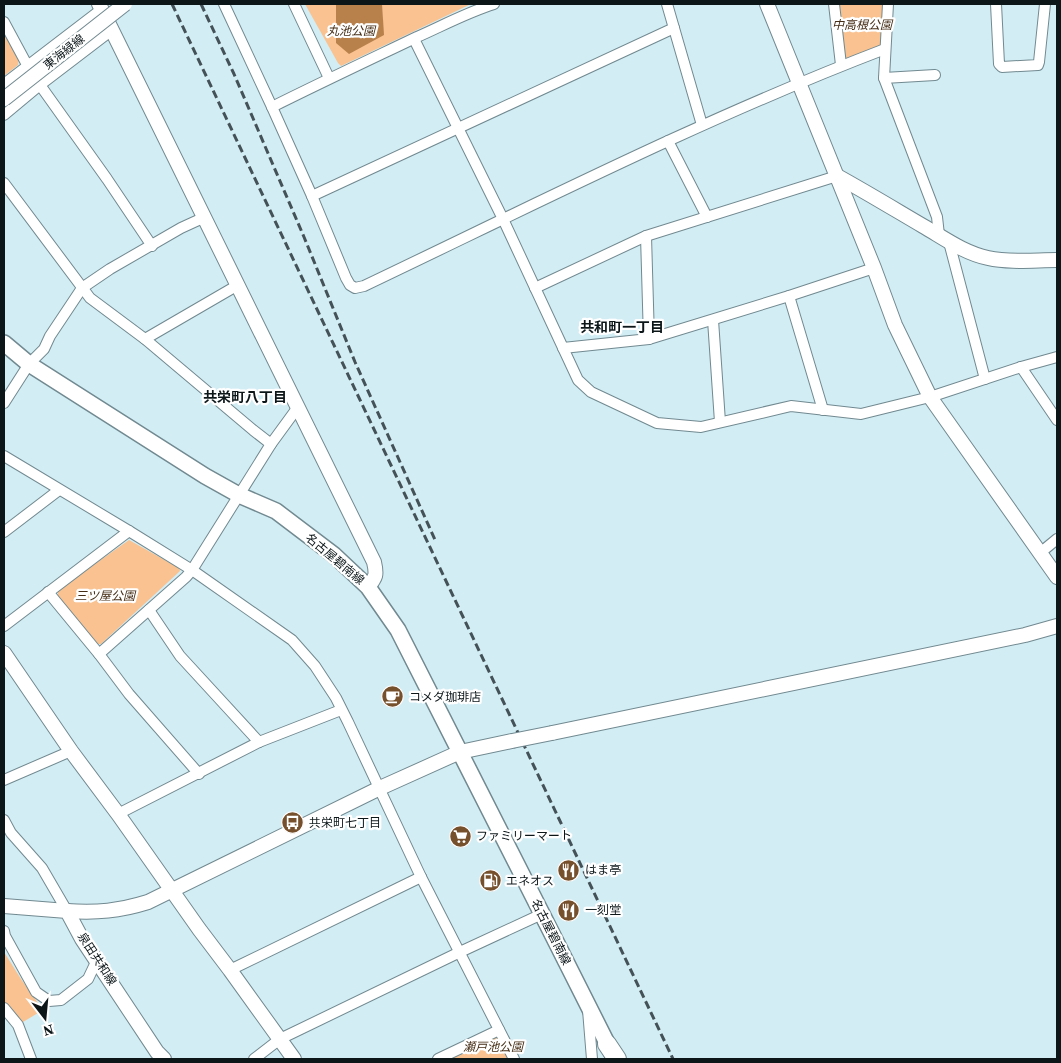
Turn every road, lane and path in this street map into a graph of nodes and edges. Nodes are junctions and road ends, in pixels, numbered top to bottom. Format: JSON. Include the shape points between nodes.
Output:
{"nodes":[{"id":1,"x":125,"y":4,"type":"edge"},
{"id":2,"x":224,"y":4,"type":"edge"},
{"id":3,"x":294,"y":4,"type":"edge"},
{"id":4,"x":494,"y":4,"type":"edge"},
{"id":5,"x":667,"y":4,"type":"edge"},
{"id":6,"x":766,"y":4,"type":"edge"},
{"id":7,"x":834,"y":4,"type":"edge"},
{"id":8,"x":888,"y":4,"type":"edge"},
{"id":9,"x":996,"y":4,"type":"edge"},
{"id":10,"x":1045,"y":4,"type":"edge"},
{"id":11,"x":101,"y":6,"type":"edge"},
{"id":12,"x":482,"y":6,"type":"edge"},
{"id":13,"x":4,"y":22,"type":"edge"},
{"id":14,"x":674,"y":28,"type":"junction"},
{"id":15,"x":112,"y":30,"type":"junction"},
{"id":16,"x":414,"y":39,"type":"junction"},
{"id":17,"x":885,"y":49,"type":"junction"},
{"id":18,"x":28,"y":65,"type":"junction"},
{"id":19,"x":841,"y":65,"type":"junction"},
{"id":20,"x":935,"y":75,"type":"dead end"},
{"id":21,"x":329,"y":78,"type":"junction"},
{"id":22,"x":884,"y":78,"type":"junction"},
{"id":23,"x":799,"y":83,"type":"junction"},
{"id":24,"x":4,"y":84,"type":"edge"},
{"id":25,"x":40,"y":85,"type":"junction"},
{"id":26,"x":4,"y":99,"type":"edge"},
{"id":27,"x":272,"y":107,"type":"junction"},
{"id":28,"x":4,"y":115,"type":"edge"},
{"id":29,"x":702,"y":125,"type":"junction"},
{"id":30,"x":458,"y":128,"type":"junction"},
{"id":31,"x":668,"y":141,"type":"junction"},
{"id":32,"x":837,"y":176,"type":"junction"},
{"id":33,"x":4,"y":182,"type":"edge"},
{"id":34,"x":312,"y":196,"type":"junction"},
{"id":35,"x":205,"y":217,"type":"junction"},
{"id":36,"x":707,"y":217,"type":"junction"},
{"id":37,"x":503,"y":219,"type":"junction"},
{"id":38,"x":646,"y":236,"type":"junction"},
{"id":39,"x":944,"y":238,"type":"junction"},
{"id":40,"x":152,"y":246,"type":"junction"},
{"id":41,"x":1057,"y":260,"type":"edge"},
{"id":42,"x":874,"y":268,"type":"junction"},
{"id":43,"x":238,"y":285,"type":"junction"},
{"id":44,"x":82,"y":288,"type":"junction"},
{"id":45,"x":535,"y":288,"type":"junction"},
{"id":46,"x":788,"y":296,"type":"junction"},
{"id":47,"x":714,"y":320,"type":"junction"},
{"id":48,"x":649,"y":339,"type":"junction"},
{"id":49,"x":145,"y":340,"type":"junction"},
{"id":50,"x":4,"y":343,"type":"edge"},
{"id":51,"x":563,"y":348,"type":"junction"},
{"id":52,"x":1057,"y":357,"type":"edge"},
{"id":53,"x":30,"y":364,"type":"junction"},
{"id":54,"x":1021,"y":367,"type":"junction"},
{"id":55,"x":986,"y":379,"type":"junction"},
{"id":56,"x":930,"y":397,"type":"junction"},
{"id":57,"x":4,"y":403,"type":"edge"},
{"id":58,"x":298,"y":407,"type":"junction"},
{"id":59,"x":823,"y":410,"type":"junction"},
{"id":60,"x":1057,"y":420,"type":"edge"},
{"id":61,"x":720,"y":422,"type":"junction"},
{"id":62,"x":272,"y":444,"type":"junction"},
{"id":63,"x":4,"y":456,"type":"edge"},
{"id":64,"x":59,"y":490,"type":"junction"},
{"id":65,"x":239,"y":495,"type":"junction"},
{"id":66,"x":129,"y":531,"type":"junction"},
{"id":67,"x":4,"y":532,"type":"edge"},
{"id":68,"x":1057,"y":539,"type":"edge"},
{"id":69,"x":1040,"y":553,"type":"junction"},
{"id":70,"x":192,"y":570,"type":"junction"},
{"id":71,"x":1057,"y":577,"type":"edge"},
{"id":72,"x":368,"y":587,"type":"junction"},
{"id":73,"x":48,"y":592,"type":"junction"},
{"id":74,"x":149,"y":610,"type":"junction"},
{"id":75,"x":4,"y":626,"type":"edge"},
{"id":76,"x":1057,"y":626,"type":"edge"},
{"id":77,"x":4,"y":653,"type":"edge"},
{"id":78,"x":99,"y":654,"type":"junction"},
{"id":79,"x":342,"y":710,"type":"junction"},
{"id":80,"x":259,"y":742,"type":"junction"},
{"id":81,"x":71,"y":751,"type":"junction"},
{"id":82,"x":460,"y":752,"type":"junction"},
{"id":83,"x":199,"y":774,"type":"junction"},
{"id":84,"x":4,"y":780,"type":"edge"},
{"id":85,"x":380,"y":788,"type":"junction"},
{"id":86,"x":118,"y":814,"type":"junction"},
{"id":87,"x":4,"y":820,"type":"edge"},
{"id":88,"x":422,"y":877,"type":"junction"},
{"id":89,"x":172,"y":890,"type":"junction"},
{"id":90,"x":4,"y":906,"type":"edge"},
{"id":91,"x":67,"y":911,"type":"junction"},
{"id":92,"x":542,"y":914,"type":"junction"},
{"id":93,"x":4,"y":931,"type":"edge"},
{"id":94,"x":460,"y":952,"type":"junction"},
{"id":95,"x":97,"y":960,"type":"junction"},
{"id":96,"x":230,"y":970,"type":"junction"},
{"id":97,"x":587,"y":1004,"type":"junction"},
{"id":98,"x":4,"y":1008,"type":"edge"},
{"id":99,"x":499,"y":1030,"type":"junction"},
{"id":100,"x":280,"y":1040,"type":"junction"},
{"id":101,"x":612,"y":1055,"type":"edge"},
{"id":102,"x":31,"y":1059,"type":"edge"},
{"id":103,"x":164,"y":1059,"type":"edge"},
{"id":104,"x":254,"y":1059,"type":"edge"},
{"id":105,"x":294,"y":1059,"type":"edge"},
{"id":106,"x":438,"y":1059,"type":"edge"},
{"id":107,"x":514,"y":1059,"type":"edge"},
{"id":108,"x":592,"y":1059,"type":"edge"}],
"edges":[{"from":1,"to":26,"type":"street","name":"東海緑線","bridge":true},
{"from":2,"to":27,"type":"street"},
{"from":3,"to":21,"type":"street"},
{"from":4,"to":12,"type":"street"},
{"from":5,"to":14,"type":"street"},
{"from":6,"to":23,"type":"street"},
{"from":7,"to":19,"type":"street"},
{"from":8,"to":17,"type":"street"},
{"from":9,"to":10,"type":"street","via":[[999,64],[1002,67],[1038,65]]},
{"from":11,"to":15,"type":"street"},
{"from":11,"to":18,"type":"street"},
{"from":12,"to":16,"type":"street"},
{"from":13,"to":18,"type":"street"},
{"from":14,"to":29,"type":"street"},
{"from":14,"to":30,"type":"street"},
{"from":15,"to":25,"type":"street"},
{"from":15,"to":35,"type":"street"},
{"from":16,"to":21,"type":"street"},
{"from":16,"to":30,"type":"street"},
{"from":17,"to":19,"type":"street"},
{"from":17,"to":22,"type":"street"},
{"from":18,"to":24,"type":"street"},
{"from":18,"to":25,"type":"street"},
{"from":19,"to":23,"type":"street"},
{"from":20,"to":22,"type":"street"},
{"from":21,"to":27,"type":"street"},
{"from":22,"to":39,"type":"street"},
{"from":23,"to":29,"type":"street"},
{"from":23,"to":32,"type":"street"},
{"from":25,"to":28,"type":"street"},
{"from":25,"to":40,"type":"street"},
{"from":27,"to":34,"type":"street"},
{"from":29,"to":31,"type":"street"},
{"from":30,"to":34,"type":"street"},
{"from":30,"to":37,"type":"street"},
{"from":31,"to":36,"type":"street"},
{"from":31,"to":37,"type":"street"},
{"from":32,"to":36,"type":"street"},
{"from":32,"to":39,"type":"street"},
{"from":32,"to":42,"type":"street"},
{"from":33,"to":44,"type":"street"},
{"from":34,"to":37,"type":"street","via":[[346,278],[355,288]]},
{"from":35,"to":40,"type":"street"},
{"from":35,"to":43,"type":"street"},
{"from":36,"to":38,"type":"street"},
{"from":37,"to":45,"type":"street"},
{"from":38,"to":45,"type":"street"},
{"from":38,"to":48,"type":"street"},
{"from":39,"to":41,"type":"street","via":[[988,258]]},
{"from":39,"to":55,"type":"street"},
{"from":40,"to":44,"type":"street"},
{"from":42,"to":46,"type":"street"},
{"from":42,"to":56,"type":"street","via":[[895,325]]},
{"from":43,"to":49,"type":"street"},
{"from":43,"to":58,"type":"street"},
{"from":44,"to":49,"type":"street","via":[[90,298]]},
{"from":44,"to":53,"type":"street","via":[[44,349]]},
{"from":45,"to":51,"type":"street"},
{"from":46,"to":47,"type":"street"},
{"from":46,"to":59,"type":"street"},
{"from":47,"to":48,"type":"street"},
{"from":47,"to":61,"type":"street"},
{"from":48,"to":51,"type":"street"},
{"from":49,"to":62,"type":"street"},
{"from":50,"to":53,"type":"main road","name":"名古屋碧南線"},
{"from":51,"to":61,"type":"street","via":[[578,380],[591,392],[658,423],[700,427]]},
{"from":52,"to":54,"type":"street"},
{"from":53,"to":57,"type":"street"},
{"from":53,"to":65,"type":"main road","name":"名古屋碧南線"},
{"from":54,"to":55,"type":"street"},
{"from":54,"to":60,"type":"street"},
{"from":55,"to":56,"type":"street"},
{"from":56,"to":59,"type":"street","via":[[861,414]]},
{"from":56,"to":69,"type":"street"},
{"from":58,"to":62,"type":"street"},
{"from":58,"to":72,"type":"street","via":[[374,562],[377,571]]},
{"from":59,"to":61,"type":"street","via":[[791,406]]},
{"from":62,"to":65,"type":"street"},
{"from":63,"to":64,"type":"street"},
{"from":64,"to":66,"type":"street"},
{"from":64,"to":67,"type":"street"},
{"from":65,"to":70,"type":"street"},
{"from":65,"to":72,"type":"main road","name":"名古屋碧南線","via":[[276,512],[334,555]]},
{"from":66,"to":70,"type":"street"},
{"from":66,"to":73,"type":"street"},
{"from":68,"to":69,"type":"street"},
{"from":69,"to":71,"type":"street"},
{"from":70,"to":74,"type":"street"},
{"from":70,"to":79,"type":"street","via":[[292,640],[315,666]]},
{"from":72,"to":82,"type":"main road","name":"名古屋碧南線","via":[[398,630]]},
{"from":73,"to":75,"type":"street"},
{"from":73,"to":78,"type":"street"},
{"from":74,"to":78,"type":"street"},
{"from":74,"to":80,"type":"street","via":[[180,656]]},
{"from":76,"to":82,"type":"street","bridge":true},
{"from":77,"to":81,"type":"street"},
{"from":78,"to":83,"type":"street","via":[[129,694]]},
{"from":79,"to":80,"type":"street"},
{"from":79,"to":85,"type":"street"},
{"from":80,"to":83,"type":"street"},
{"from":81,"to":84,"type":"street"},
{"from":81,"to":86,"type":"street"},
{"from":82,"to":85,"type":"street"},
{"from":82,"to":92,"type":"main road","name":"名古屋碧南線"},
{"from":83,"to":86,"type":"street"},
{"from":85,"to":88,"type":"street"},
{"from":85,"to":89,"type":"street"},
{"from":86,"to":89,"type":"street"},
{"from":87,"to":91,"type":"street","via":[[11,834],[42,868]]},
{"from":88,"to":94,"type":"street"},
{"from":88,"to":96,"type":"street"},
{"from":89,"to":91,"type":"street","via":[[132,907],[105,912]]},
{"from":89,"to":96,"type":"street"},
{"from":90,"to":91,"type":"street"},
{"from":91,"to":95,"type":"street","name":"泉田共和線"},
{"from":92,"to":94,"type":"street"},
{"from":92,"to":97,"type":"main road","name":"名古屋碧南線"},
{"from":93,"to":95,"type":"street","via":[[36,992],[49,1001],[61,1000],[88,979]]},
{"from":94,"to":99,"type":"street"},
{"from":94,"to":100,"type":"street"},
{"from":95,"to":103,"type":"street","name":"泉田共和線","via":[[156,1052]]},
{"from":96,"to":100,"type":"street"},
{"from":97,"to":101,"type":"main road","name":"名古屋碧南線"},
{"from":97,"to":108,"type":"street"},
{"from":98,"to":102,"type":"street","via":[[18,1025]]},
{"from":99,"to":106,"type":"street"},
{"from":99,"to":107,"type":"street"},
{"from":100,"to":104,"type":"street"},
{"from":100,"to":105,"type":"street"}]}
